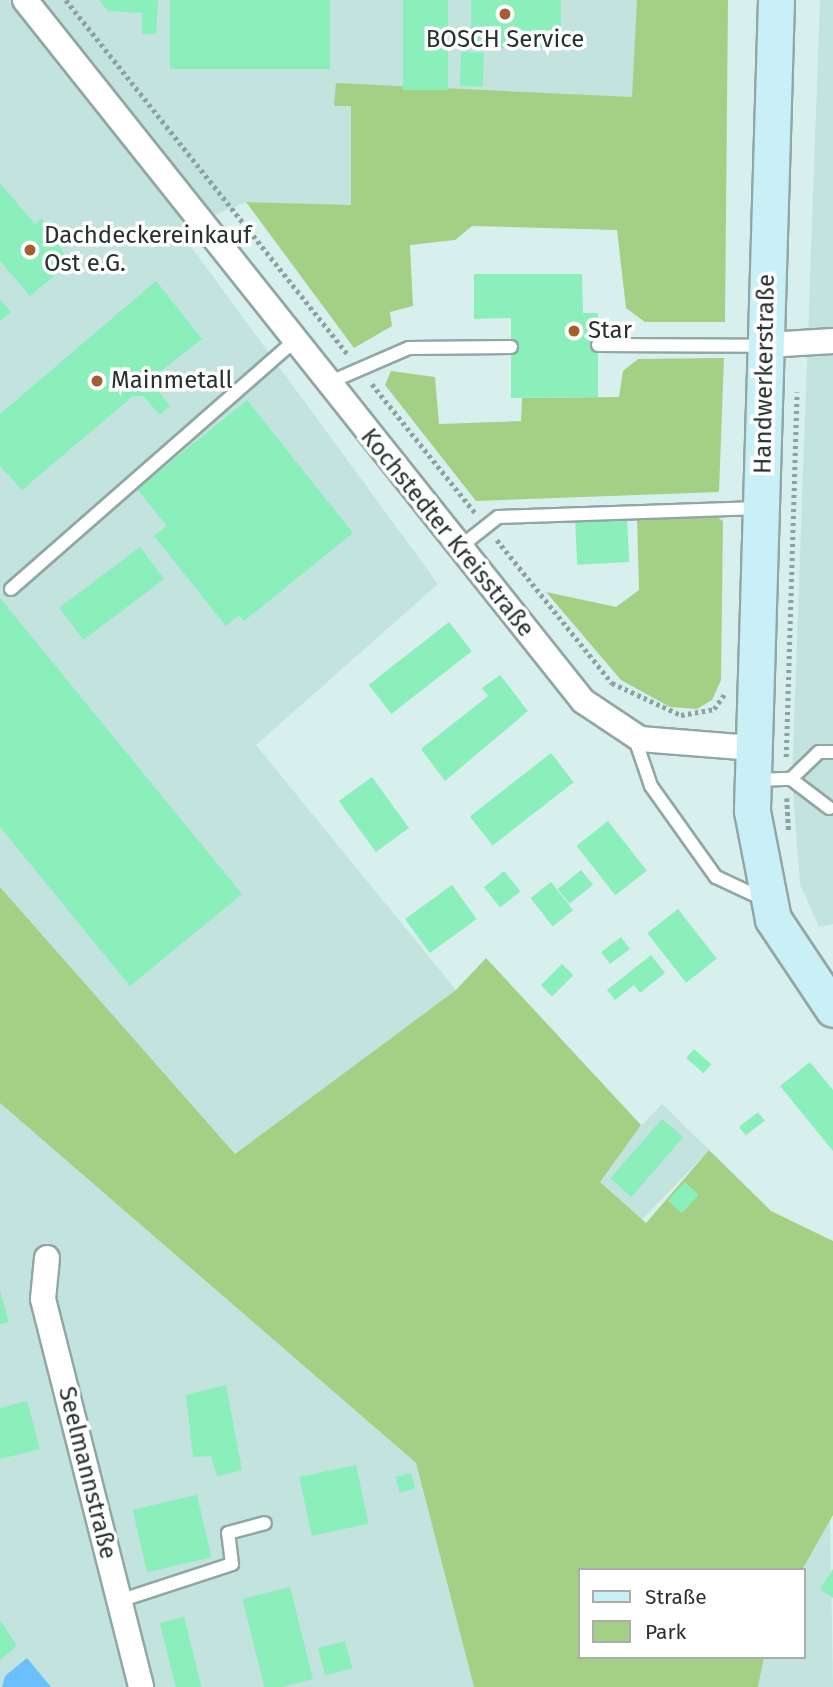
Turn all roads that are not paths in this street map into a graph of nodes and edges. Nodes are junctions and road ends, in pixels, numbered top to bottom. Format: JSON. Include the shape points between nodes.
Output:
{"nodes":[{"id":1,"x":25,"y":0,"type":"edge"},
{"id":2,"x":776,"y":0,"type":"edge"},
{"id":3,"x":294,"y":341,"type":"junction"},
{"id":4,"x":833,"y":341,"type":"edge"},
{"id":5,"x":781,"y":344,"type":"junction"},
{"id":6,"x":598,"y":345,"type":"dead end"},
{"id":7,"x":511,"y":346,"type":"dead end"},
{"id":8,"x":327,"y":383,"type":"junction"},
{"id":9,"x":763,"y":507,"type":"junction"},
{"id":10,"x":460,"y":547,"type":"junction"},
{"id":11,"x":11,"y":589,"type":"dead end"},
{"id":12,"x":634,"y":736,"type":"junction"},
{"id":13,"x":833,"y":752,"type":"edge"},
{"id":14,"x":751,"y":764,"type":"junction"},
{"id":15,"x":789,"y":779,"type":"junction"},
{"id":16,"x":829,"y":808,"type":"dead end"},
{"id":17,"x":766,"y":900,"type":"junction"},
{"id":18,"x":833,"y":1009,"type":"edge"},
{"id":19,"x":47,"y":1258,"type":"dead end"},
{"id":20,"x":265,"y":1523,"type":"dead end"},
{"id":21,"x":119,"y":1601,"type":"junction"},
{"id":22,"x":141,"y":1687,"type":"edge"}],
"edges":[{"from":1,"to":3,"type":"street","name":"Kochstedter Kreisstraße"},
{"from":2,"to":5,"type":"street","name":"Handwerkerstraße"},
{"from":3,"to":8,"type":"street","name":"Kochstedter Kreisstraße"},
{"from":3,"to":11,"type":"lane"},
{"from":4,"to":5,"type":"street"},
{"from":5,"to":6,"type":"lane"},
{"from":5,"to":9,"type":"street","name":"Handwerkerstraße"},
{"from":7,"to":8,"type":"lane","via":[[410,348]]},
{"from":8,"to":10,"type":"street","name":"Kochstedter Kreisstraße"},
{"from":9,"to":10,"type":"lane","via":[[484,523]]},
{"from":9,"to":14,"type":"street","name":"Handwerkerstraße"},
{"from":10,"to":12,"type":"street","name":"Kochstedter Kreisstraße","via":[[583,701]]},
{"from":12,"to":14,"type":"street","name":"Kochstedter Kreisstraße"},
{"from":12,"to":17,"type":"lane","via":[[652,786],[716,877]]},
{"from":13,"to":15,"type":"lane","via":[[819,752]]},
{"from":14,"to":15,"type":"lane"},
{"from":14,"to":17,"type":"street"},
{"from":15,"to":16,"type":"lane"},
{"from":17,"to":18,"type":"street","via":[[785,945]]},
{"from":19,"to":21,"type":"street","name":"Seelmannstraße","via":[[43,1299]]},
{"from":20,"to":21,"type":"lane","via":[[228,1533],[232,1564]]},
{"from":21,"to":22,"type":"street","name":"Seelmannstraße"}]}
